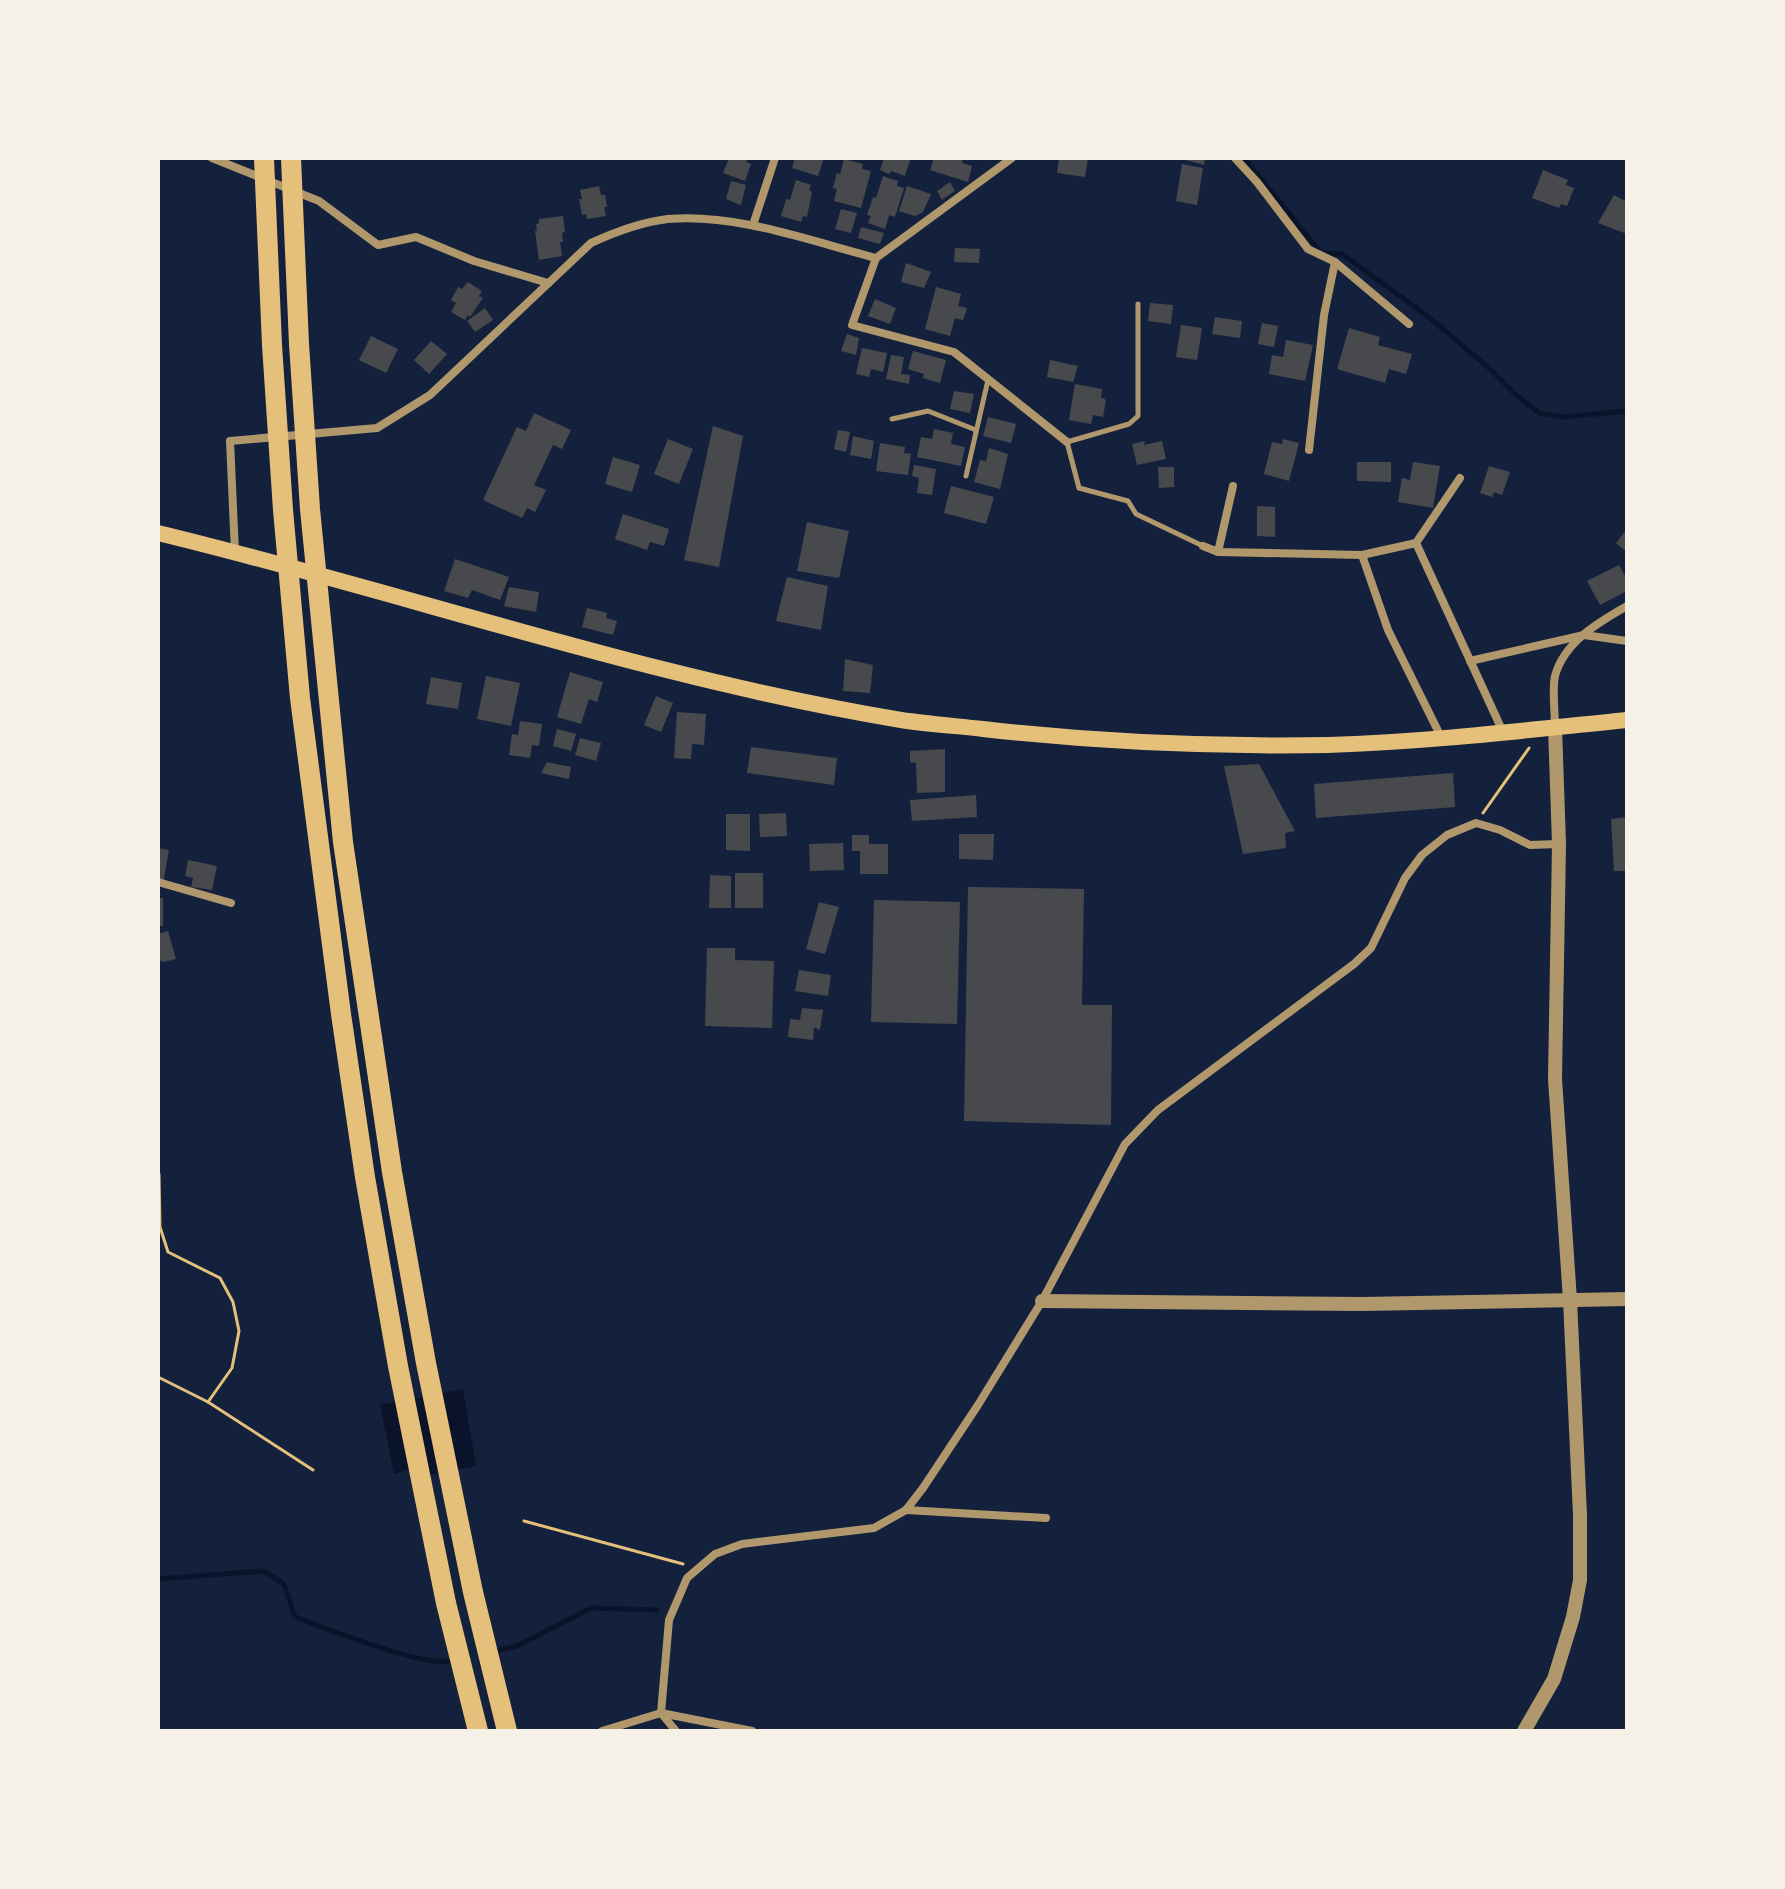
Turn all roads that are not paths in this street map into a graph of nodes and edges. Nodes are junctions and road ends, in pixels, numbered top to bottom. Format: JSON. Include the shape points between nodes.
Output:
{"nodes":[{"id":1,"x":212,"y":158,"type":"edge"},
{"id":2,"x":264,"y":158,"type":"edge"},
{"id":3,"x":291,"y":158,"type":"edge"},
{"id":4,"x":775,"y":158,"type":"edge"},
{"id":5,"x":1012,"y":158,"type":"edge"},
{"id":6,"x":1235,"y":158,"type":"edge"},
{"id":7,"x":753,"y":225,"type":"junction"},
{"id":8,"x":876,"y":258,"type":"junction"},
{"id":9,"x":1335,"y":262,"type":"junction"},
{"id":10,"x":548,"y":283,"type":"junction"},
{"id":11,"x":1138,"y":304,"type":"dead end"},
{"id":12,"x":1409,"y":324,"type":"dead end"},
{"id":13,"x":988,"y":379,"type":"junction"},
{"id":14,"x":892,"y":419,"type":"dead end"},
{"id":15,"x":976,"y":430,"type":"junction"},
{"id":16,"x":1067,"y":442,"type":"junction"},
{"id":17,"x":1309,"y":450,"type":"dead end"},
{"id":18,"x":966,"y":476,"type":"dead end"},
{"id":19,"x":1460,"y":478,"type":"dead end"},
{"id":20,"x":1233,"y":486,"type":"dead end"},
{"id":21,"x":158,"y":533,"type":"edge"},
{"id":22,"x":1416,"y":543,"type":"junction"},
{"id":23,"x":1203,"y":546,"type":"joint"},
{"id":24,"x":235,"y":552,"type":"junction"},
{"id":25,"x":1218,"y":552,"type":"junction"},
{"id":26,"x":1362,"y":555,"type":"junction"},
{"id":27,"x":1627,"y":606,"type":"edge"},
{"id":28,"x":1584,"y":635,"type":"junction"},
{"id":29,"x":1627,"y":641,"type":"edge"},
{"id":30,"x":1470,"y":661,"type":"junction"},
{"id":31,"x":1627,"y":720,"type":"edge"},
{"id":32,"x":1549,"y":728,"type":"junction"},
{"id":33,"x":1503,"y":732,"type":"junction"},
{"id":34,"x":1441,"y":738,"type":"junction"},
{"id":35,"x":1559,"y":844,"type":"junction"},
{"id":36,"x":158,"y":882,"type":"edge"},
{"id":37,"x":231,"y":903,"type":"dead end"},
{"id":38,"x":1627,"y":1299,"type":"edge"},
{"id":39,"x":1570,"y":1300,"type":"junction"},
{"id":40,"x":1042,"y":1301,"type":"junction"},
{"id":41,"x":906,"y":1510,"type":"junction"},
{"id":42,"x":1046,"y":1518,"type":"dead end"},
{"id":43,"x":661,"y":1713,"type":"junction"},
{"id":44,"x":478,"y":1731,"type":"edge"},
{"id":45,"x":507,"y":1731,"type":"edge"},
{"id":46,"x":602,"y":1731,"type":"edge"},
{"id":47,"x":676,"y":1731,"type":"edge"},
{"id":48,"x":752,"y":1731,"type":"edge"},
{"id":49,"x":1524,"y":1731,"type":"edge"}],
"edges":[{"from":1,"to":10,"type":"street","via":[[319,201],[378,245],[416,237]]},
{"from":2,"to":44,"type":"highway","via":[[284,525],[300,698],[341,1014],[398,1366]]},
{"from":3,"to":45,"type":"highway","via":[[310,509],[343,842],[426,1363]]},
{"from":4,"to":7,"type":"street"},
{"from":5,"to":8,"type":"street"},
{"from":6,"to":9,"type":"street","via":[[1308,249]]},
{"from":7,"to":8,"type":"street"},
{"from":7,"to":10,"type":"street","via":[[667,219],[621,229],[591,243]]},
{"from":8,"to":13,"type":"street","via":[[852,325],[954,352]]},
{"from":9,"to":12,"type":"street"},
{"from":9,"to":17,"type":"street"},
{"from":10,"to":24,"type":"street","via":[[430,395],[377,428],[230,441]]},
{"from":11,"to":16,"type":"lane","via":[[1138,416],[1129,424]]},
{"from":13,"to":15,"type":"lane"},
{"from":13,"to":16,"type":"street"},
{"from":14,"to":15,"type":"lane","via":[[928,411]]},
{"from":15,"to":18,"type":"lane"},
{"from":16,"to":23,"type":"lane","via":[[1079,488],[1128,501],[1136,514]]},
{"from":19,"to":22,"type":"street"},
{"from":20,"to":25,"type":"street"},
{"from":21,"to":24,"type":"main road"},
{"from":22,"to":26,"type":"street"},
{"from":22,"to":30,"type":"street"},
{"from":23,"to":25,"type":"street"},
{"from":24,"to":34,"type":"main road","via":[[764,694],[903,720],[1137,742],[1330,745]]},
{"from":25,"to":26,"type":"street"},
{"from":26,"to":34,"type":"street","via":[[1388,630]]},
{"from":27,"to":28,"type":"street"},
{"from":28,"to":29,"type":"street"},
{"from":28,"to":30,"type":"street"},
{"from":28,"to":32,"type":"street","via":[[1567,650],[1555,677]]},
{"from":30,"to":33,"type":"street"},
{"from":31,"to":32,"type":"main road"},
{"from":32,"to":33,"type":"main road"},
{"from":32,"to":35,"type":"street"},
{"from":33,"to":34,"type":"main road"},
{"from":35,"to":39,"type":"street","via":[[1555,1079]]},
{"from":35,"to":40,"type":"street","via":[[1530,845],[1476,823],[1447,835],[1422,855],[1371,948],[1158,1110],[1125,1144]]},
{"from":36,"to":37,"type":"street"},
{"from":38,"to":39,"type":"street"},
{"from":39,"to":40,"type":"street"},
{"from":39,"to":49,"type":"street","via":[[1580,1580],[1554,1679]]},
{"from":40,"to":41,"type":"street"},
{"from":41,"to":42,"type":"street"},
{"from":41,"to":43,"type":"street","via":[[874,1528],[742,1544],[715,1554],[687,1578],[669,1620]]},
{"from":43,"to":46,"type":"street"},
{"from":43,"to":47,"type":"street"},
{"from":43,"to":48,"type":"street"}]}
